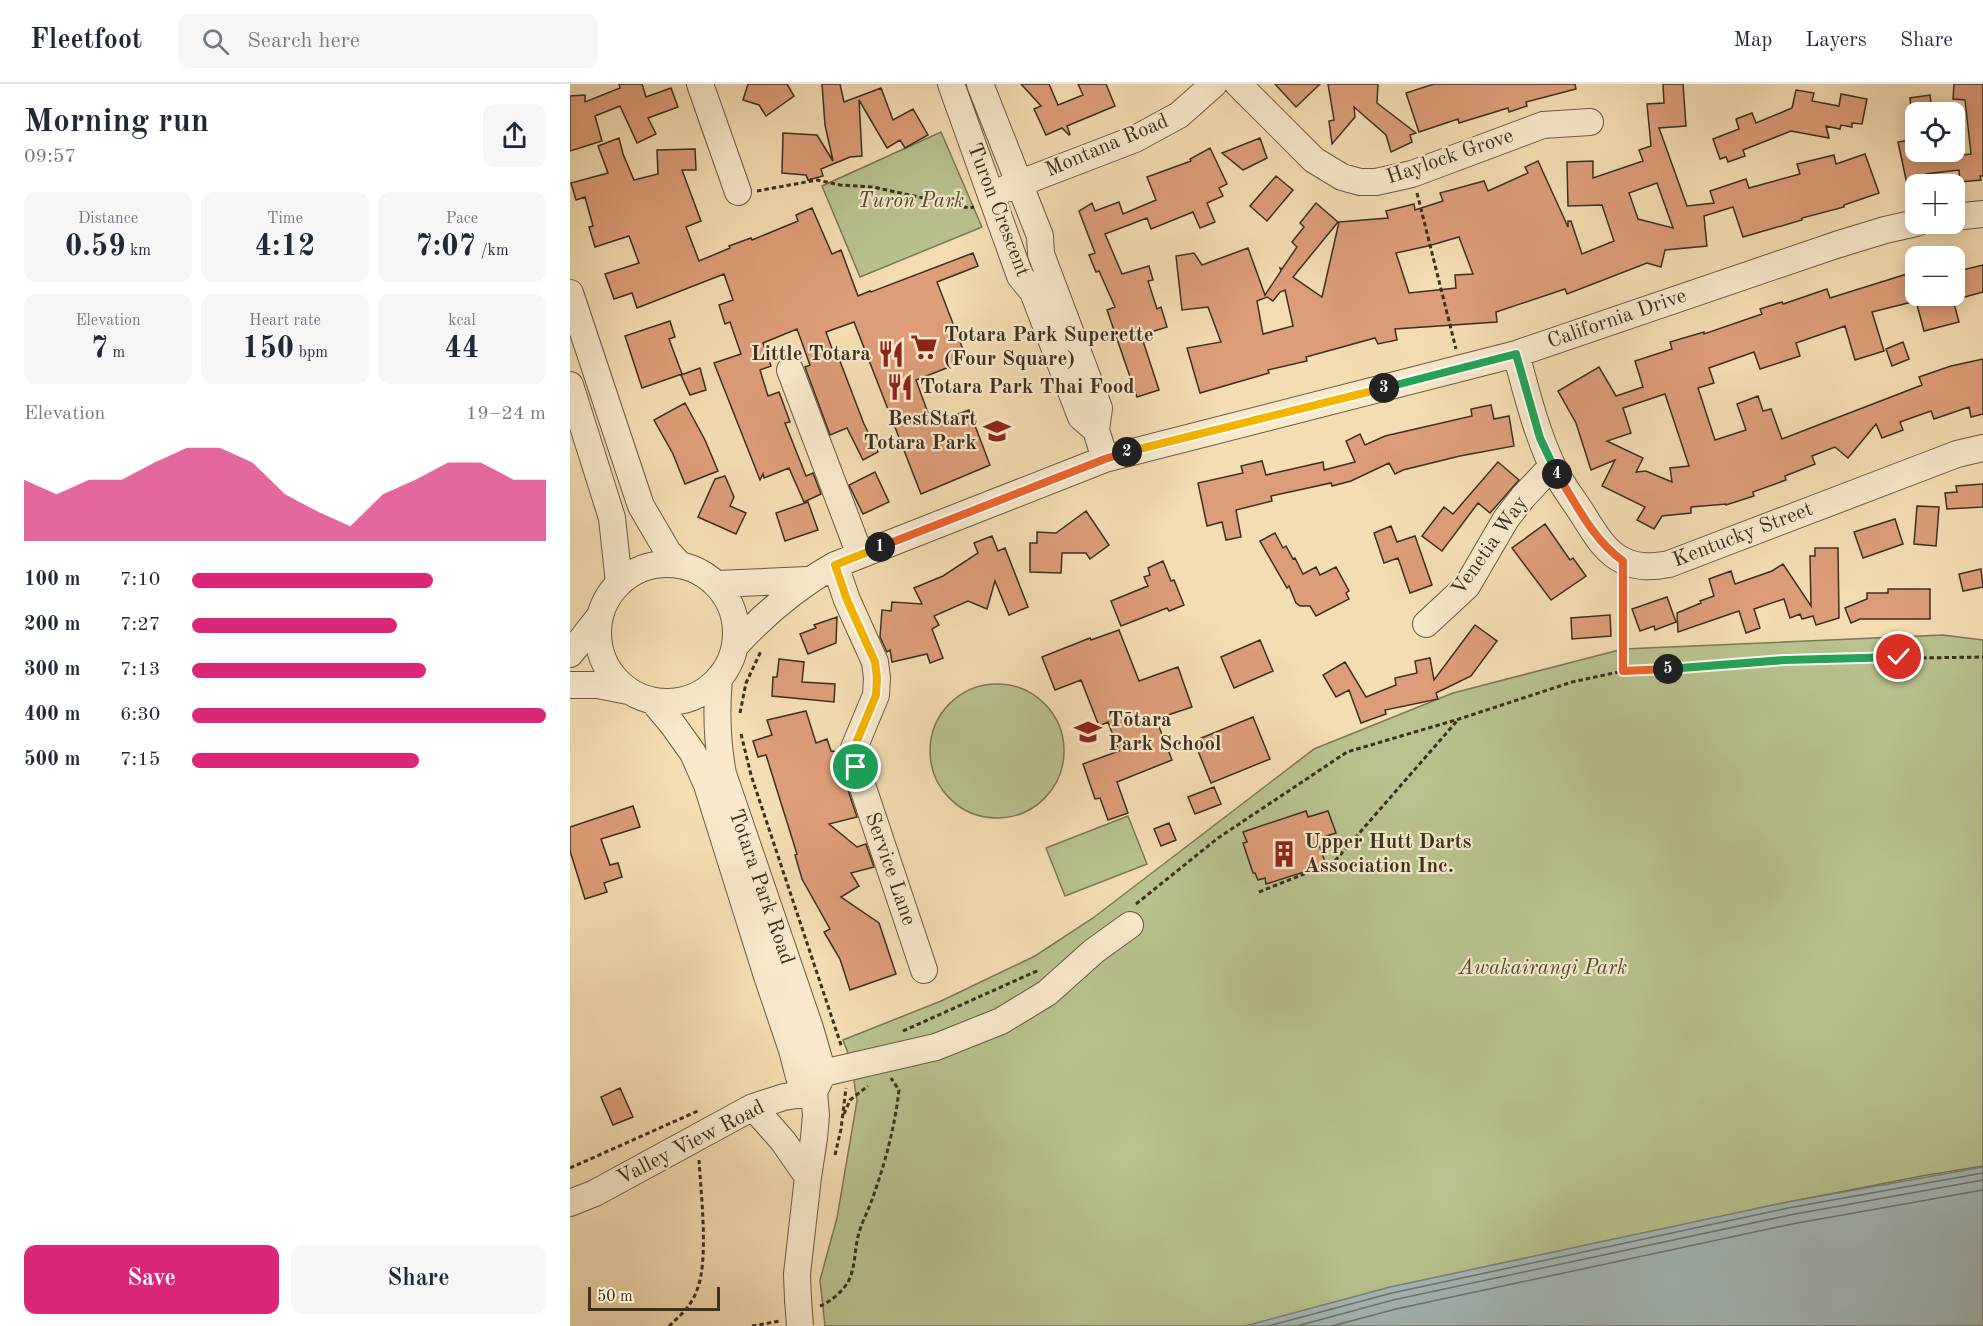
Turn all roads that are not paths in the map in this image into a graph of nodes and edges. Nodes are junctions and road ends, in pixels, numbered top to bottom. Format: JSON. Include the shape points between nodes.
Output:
{"nodes":[{"id":1,"x":700,"y":84,"type":"edge"},
{"id":2,"x":951,"y":84,"type":"edge"},
{"id":3,"x":980,"y":84,"type":"edge"},
{"id":4,"x":1214,"y":84,"type":"edge"},
{"id":5,"x":1238,"y":84,"type":"edge"},
{"id":6,"x":1590,"y":122,"type":"dead end"},
{"id":7,"x":1021,"y":183,"type":"junction"},
{"id":8,"x":738,"y":192,"type":"road end"},
{"id":9,"x":991,"y":197,"type":"junction"},
{"id":10,"x":1983,"y":214,"type":"edge"},
{"id":11,"x":1965,"y":216,"type":"edge"},
{"id":12,"x":1905,"y":225,"type":"edge"},
{"id":13,"x":570,"y":293,"type":"edge"},
{"id":14,"x":1516,"y":354,"type":"junction"},
{"id":15,"x":790,"y":370,"type":"dead end"},
{"id":16,"x":570,"y":385,"type":"edge"},
{"id":17,"x":1096,"y":430,"type":"junction"},
{"id":18,"x":1983,"y":448,"type":"edge"},
{"id":19,"x":1105,"y":459,"type":"junction"},
{"id":20,"x":1552,"y":466,"type":"junction"},
{"id":21,"x":860,"y":555,"type":"junction"},
{"id":22,"x":680,"y":565,"type":"junction"},
{"id":23,"x":835,"y":565,"type":"junction"},
{"id":24,"x":807,"y":580,"type":"junction"},
{"id":25,"x":619,"y":584,"type":"junction"},
{"id":26,"x":716,"y":584,"type":"junction"},
{"id":27,"x":600,"y":615,"type":"junction"},
{"id":28,"x":1426,"y":624,"type":"dead end"},
{"id":29,"x":735,"y":646,"type":"junction"},
{"id":30,"x":570,"y":654,"type":"edge"},
{"id":31,"x":719,"y":678,"type":"junction"},
{"id":32,"x":570,"y":685,"type":"edge"},
{"id":33,"x":628,"y":691,"type":"junction"},
{"id":34,"x":652,"y":701,"type":"junction"},
{"id":35,"x":1130,"y":925,"type":"dead end"},
{"id":36,"x":924,"y":970,"type":"dead end"},
{"id":37,"x":819,"y":1082,"type":"junction"},
{"id":38,"x":753,"y":1107,"type":"junction"},
{"id":39,"x":808,"y":1177,"type":"junction"},
{"id":40,"x":570,"y":1203,"type":"edge"},
{"id":41,"x":800,"y":1313,"type":"edge"}],
"edges":[{"from":1,"to":8,"type":"street"},
{"from":2,"to":9,"type":"street","name":"Turon Crescent"},
{"from":3,"to":7,"type":"street","name":"Turon Crescent"},
{"from":4,"to":7,"type":"street","name":"Montana Road","via":[[1161,126]]},
{"from":5,"to":6,"type":"street","name":"Haylock Grove","via":[[1328,170],[1359,182],[1412,174],[1543,125]]},
{"from":7,"to":9,"type":"street","name":"Montana Road"},
{"from":7,"to":17,"type":"street","name":"Turon Crescent","via":[[1040,236],[1041,254],[1099,408]]},
{"from":9,"to":17,"type":"street","name":"Turon Crescent","via":[[1020,276],[1033,292],[1081,417]]},
{"from":10,"to":11,"type":"street"},
{"from":12,"to":14,"type":"street","name":"California Drive"},
{"from":13,"to":22,"type":"street","via":[[641,506]]},
{"from":14,"to":19,"type":"street","name":"California Drive"},
{"from":14,"to":20,"type":"street","name":"Kentucky Street"},
{"from":15,"to":21,"type":"street"},
{"from":16,"to":25,"type":"street","via":[[612,518]]},
{"from":17,"to":19,"type":"street","name":"Turon Crescent"},
{"from":18,"to":20,"type":"street","name":"Kentucky Street","via":[[1957,454],[1656,567],[1639,567],[1610,552]]},
{"from":19,"to":21,"type":"street","name":"California Drive"},
{"from":20,"to":28,"type":"street","name":"Venetia Way","via":[[1506,519],[1467,586]]},
{"from":21,"to":23,"type":"street","name":"California Drive"},
{"from":22,"to":25,"type":"street","via":[[647,567]]},
{"from":22,"to":26,"type":"street"},
{"from":23,"to":24,"type":"street","name":"California Drive"},
{"from":23,"to":36,"type":"street","name":"Service Lane","via":[[875,662],[877,678],[876,695],[854,748],[856,767]]},
{"from":24,"to":26,"type":"street","name":"California Drive"},
{"from":24,"to":29,"type":"street","name":"California Drive","via":[[774,606]]},
{"from":25,"to":27,"type":"street"},
{"from":26,"to":29,"type":"street","via":[[733,613]]},
{"from":27,"to":30,"type":"street"},
{"from":27,"to":33,"type":"street","via":[[597,637],[602,657]]},
{"from":29,"to":31,"type":"street"},
{"from":31,"to":34,"type":"street","via":[[689,699]]},
{"from":31,"to":37,"type":"street","name":"Totara Park Road","via":[[716,707],[723,774],[810,1028]]},
{"from":32,"to":33,"type":"street"},
{"from":33,"to":34,"type":"street"},
{"from":34,"to":37,"type":"street","name":"Totara Park Road","via":[[693,753],[707,785],[799,1077]]},
{"from":35,"to":37,"type":"street","name":"Valley View Road","via":[[1047,993],[1001,1021],[936,1047]]},
{"from":37,"to":38,"type":"street","name":"Valley View Road"},
{"from":37,"to":39,"type":"street","name":"Totara Park Road"},
{"from":38,"to":39,"type":"street"},
{"from":38,"to":40,"type":"street","name":"Valley View Road"},
{"from":39,"to":41,"type":"street","name":"Totara Park Road","via":[[797,1274]]}]}
